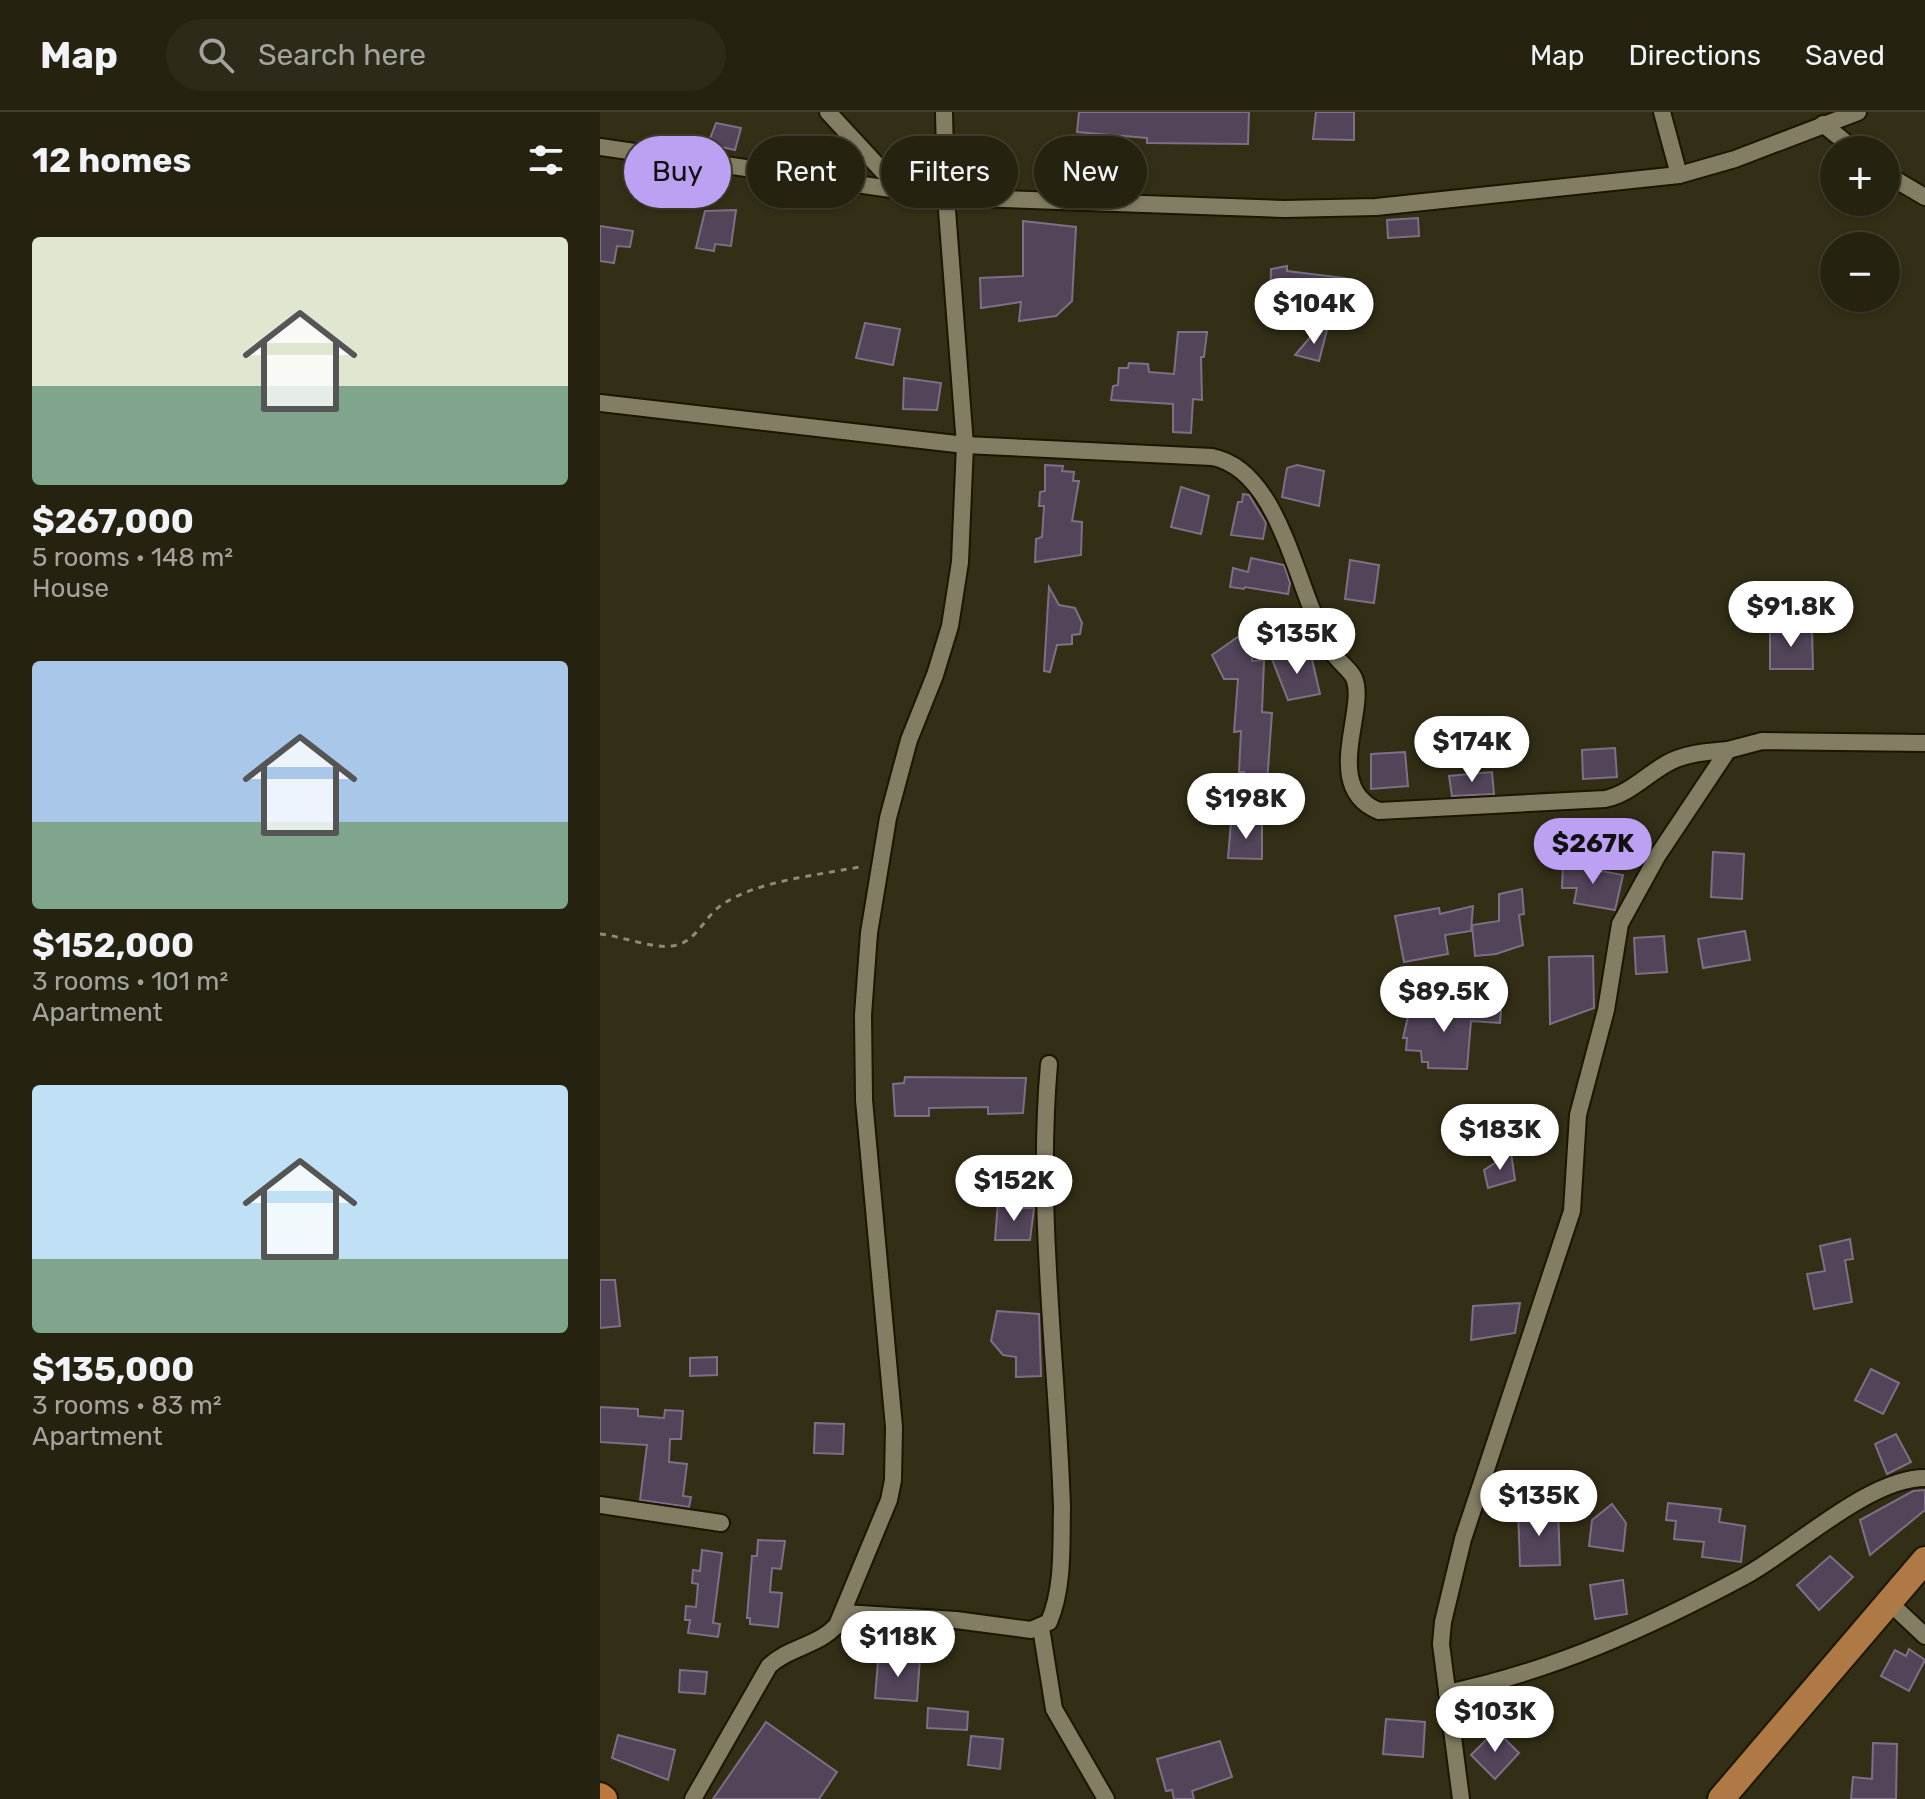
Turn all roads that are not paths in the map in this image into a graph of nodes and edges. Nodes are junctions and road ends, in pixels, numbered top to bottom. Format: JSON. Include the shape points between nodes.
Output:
{"nodes":[{"id":1,"x":828,"y":112,"type":"edge"},
{"id":2,"x":944,"y":112,"type":"edge"},
{"id":3,"x":1662,"y":112,"type":"edge"},
{"id":4,"x":1858,"y":112,"type":"edge"},
{"id":5,"x":1823,"y":124,"type":"junction"},
{"id":6,"x":945,"y":136,"type":"edge"},
{"id":7,"x":1838,"y":136,"type":"edge"},
{"id":8,"x":600,"y":147,"type":"edge"},
{"id":9,"x":881,"y":169,"type":"edge"},
{"id":10,"x":1679,"y":175,"type":"junction"},
{"id":11,"x":1900,"y":182,"type":"edge"},
{"id":12,"x":881,"y":188,"type":"edge"},
{"id":13,"x":1925,"y":197,"type":"edge"},
{"id":14,"x":1018,"y":200,"type":"edge"},
{"id":15,"x":947,"y":208,"type":"edge"},
{"id":16,"x":600,"y":403,"type":"edge"},
{"id":17,"x":965,"y":445,"type":"junction"},
{"id":18,"x":1925,"y":743,"type":"edge"},
{"id":19,"x":1728,"y":750,"type":"junction"},
{"id":20,"x":1049,"y":1064,"type":"dead end"},
{"id":21,"x":1925,"y":1478,"type":"edge"},
{"id":22,"x":600,"y":1505,"type":"edge"},
{"id":23,"x":721,"y":1523,"type":"dead end"},
{"id":24,"x":1925,"y":1560,"type":"edge"},
{"id":25,"x":1890,"y":1603,"type":"junction"},
{"id":26,"x":844,"y":1613,"type":"junction"},
{"id":27,"x":1041,"y":1628,"type":"junction"},
{"id":28,"x":1925,"y":1636,"type":"edge"},
{"id":29,"x":1447,"y":1693,"type":"junction"},
{"id":30,"x":693,"y":1799,"type":"edge"},
{"id":31,"x":1106,"y":1799,"type":"edge"},
{"id":32,"x":1461,"y":1799,"type":"edge"},
{"id":33,"x":1721,"y":1799,"type":"edge"}],
"edges":[{"from":1,"to":9,"type":"street"},
{"from":2,"to":6,"type":"street"},
{"from":3,"to":10,"type":"street"},
{"from":4,"to":5,"type":"street"},
{"from":5,"to":7,"type":"street"},
{"from":5,"to":10,"type":"street"},
{"from":8,"to":12,"type":"street"},
{"from":10,"to":14,"type":"street","via":[[1376,207]]},
{"from":11,"to":13,"type":"street"},
{"from":15,"to":17,"type":"street"},
{"from":16,"to":17,"type":"street"},
{"from":17,"to":19,"type":"street","via":[[1212,457],[1251,479],[1268,504],[1332,652],[1353,676],[1352,781],[1371,808],[1394,812],[1605,799],[1625,793],[1669,762]]},
{"from":17,"to":26,"type":"street","via":[[960,562],[950,626],[900,771],[869,933],[863,1058],[894,1427],[893,1480],[883,1519]]},
{"from":18,"to":19,"type":"street","via":[[1789,740],[1749,742]]},
{"from":19,"to":29,"type":"street","via":[[1658,855],[1620,924],[1606,1010],[1578,1115],[1572,1211],[1481,1479],[1443,1622]]},
{"from":20,"to":27,"type":"street","via":[[1044,1228],[1062,1507],[1055,1602],[1049,1622]]},
{"from":21,"to":29,"type":"street","via":[[1890,1485],[1748,1575],[1605,1645],[1538,1670]]},
{"from":22,"to":23,"type":"street"},
{"from":24,"to":25,"type":"main road"},
{"from":25,"to":28,"type":"street"},
{"from":25,"to":33,"type":"main road"},
{"from":26,"to":27,"type":"street"},
{"from":26,"to":30,"type":"street","via":[[828,1635],[769,1666]]},
{"from":27,"to":31,"type":"street","via":[[1054,1709]]},
{"from":29,"to":32,"type":"street"}]}
